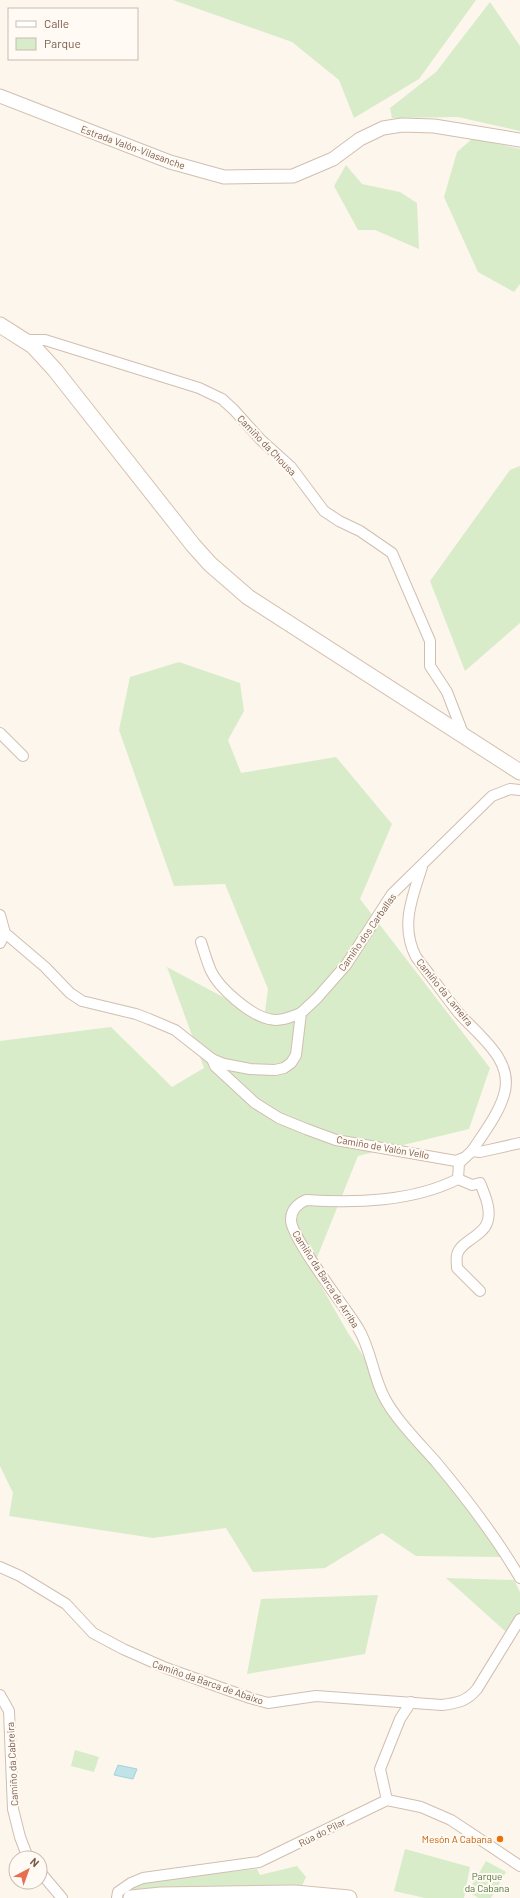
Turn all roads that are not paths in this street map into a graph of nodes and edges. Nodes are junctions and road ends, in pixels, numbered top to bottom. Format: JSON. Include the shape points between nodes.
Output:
{"nodes":[{"id":1,"x":0,"y":96,"type":"edge"},
{"id":2,"x":520,"y":140,"type":"edge"},
{"id":3,"x":0,"y":325,"type":"edge"},
{"id":4,"x":26,"y":340,"type":"junction"},
{"id":5,"x":0,"y":733,"type":"edge"},
{"id":6,"x":464,"y":736,"type":"junction"},
{"id":7,"x":23,"y":756,"type":"dead end"},
{"id":8,"x":520,"y":772,"type":"edge"},
{"id":9,"x":520,"y":790,"type":"edge"},
{"id":10,"x":422,"y":866,"type":"junction"},
{"id":11,"x":0,"y":915,"type":"edge"},
{"id":12,"x":5,"y":933,"type":"junction"},
{"id":13,"x":201,"y":942,"type":"dead end"},
{"id":14,"x":0,"y":943,"type":"edge"},
{"id":15,"x":301,"y":1013,"type":"junction"},
{"id":16,"x":212,"y":1059,"type":"junction"},
{"id":17,"x":520,"y":1143,"type":"edge"},
{"id":18,"x":472,"y":1151,"type":"junction"},
{"id":19,"x":463,"y":1158,"type":"junction"},
{"id":20,"x":458,"y":1179,"type":"junction"},
{"id":21,"x":480,"y":1291,"type":"dead end"},
{"id":22,"x":0,"y":1567,"type":"edge"},
{"id":23,"x":520,"y":1578,"type":"edge"},
{"id":24,"x":520,"y":1619,"type":"edge"},
{"id":25,"x":0,"y":1695,"type":"edge"},
{"id":26,"x":411,"y":1702,"type":"junction"},
{"id":27,"x":387,"y":1800,"type":"junction"},
{"id":28,"x":25,"y":1850,"type":"edge"},
{"id":29,"x":520,"y":1866,"type":"edge"},
{"id":30,"x":48,"y":1881,"type":"edge"},
{"id":31,"x":62,"y":1898,"type":"edge"},
{"id":32,"x":117,"y":1898,"type":"edge"},
{"id":33,"x":131,"y":1898,"type":"edge"},
{"id":34,"x":349,"y":1898,"type":"edge"}],
"edges":[{"from":1,"to":2,"type":"street","name":"Estrada Valón-Vilasanche","via":[[170,162],[224,177],[293,176],[332,159],[360,139],[383,128],[434,126]]},
{"from":3,"to":4,"type":"main road"},
{"from":4,"to":6,"type":"main road","via":[[55,370],[193,545],[226,579],[248,597]]},
{"from":4,"to":6,"type":"street","name":"Camiño da Chousa","via":[[45,340],[199,388],[222,399],[291,467],[324,511],[392,553],[430,641],[430,666],[447,692]]},
{"from":5,"to":7,"type":"street"},
{"from":6,"to":8,"type":"main road"},
{"from":9,"to":10,"type":"street","name":"Camiño dos Carballas","via":[[510,789],[492,796]]},
{"from":10,"to":15,"type":"street","name":"Camiño dos Carballas","via":[[392,894],[346,965]]},
{"from":10,"to":18,"type":"street","name":"Camiño da Lameira","via":[[408,914],[408,932],[412,948],[416,957],[458,1011],[498,1055],[505,1080],[504,1095]]},
{"from":11,"to":12,"type":"street"},
{"from":12,"to":14,"type":"street"},
{"from":12,"to":16,"type":"street","name":"Camiño de Valón Vello","via":[[82,1001],[136,1014],[174,1030]]},
{"from":13,"to":15,"type":"street","via":[[216,980],[253,1012],[270,1020],[288,1019]]},
{"from":15,"to":16,"type":"street","via":[[296,1055],[284,1068],[250,1069],[230,1066]]},
{"from":16,"to":19,"type":"street","name":"Camiño de Valón Vello","via":[[216,1066],[255,1103],[279,1118],[306,1129],[336,1140],[456,1161]]},
{"from":17,"to":18,"type":"street","via":[[480,1152]]},
{"from":18,"to":19,"type":"street"},
{"from":19,"to":20,"type":"street","via":[[459,1163]]},
{"from":20,"to":21,"type":"street","via":[[472,1185],[480,1183],[488,1205],[487,1223],[457,1254],[457,1268]]},
{"from":20,"to":23,"type":"street","name":"Camiño da Barca de Arriba","via":[[441,1187],[371,1201],[306,1200],[297,1205],[290,1222],[298,1241],[359,1329],[388,1405],[463,1495]]},
{"from":22,"to":26,"type":"street","name":"Camiño da Barca de Abaixo","via":[[66,1604],[93,1632],[123,1650],[250,1698],[268,1703],[316,1696]]},
{"from":24,"to":26,"type":"street","name":"Camiño da Barca de Abaixo","via":[[469,1698],[442,1705]]},
{"from":25,"to":28,"type":"street","name":"Camiño da Cabreira","via":[[9,1711],[13,1809]]},
{"from":26,"to":27,"type":"street","via":[[400,1719],[380,1769]]},
{"from":27,"to":29,"type":"street","via":[[421,1807],[451,1820]]},
{"from":27,"to":32,"type":"street","name":"Rúa do Pilar","via":[[259,1862],[143,1878],[118,1892]]},
{"from":30,"to":31,"type":"street"},
{"from":33,"to":34,"type":"main road","via":[[289,1892]]}]}
